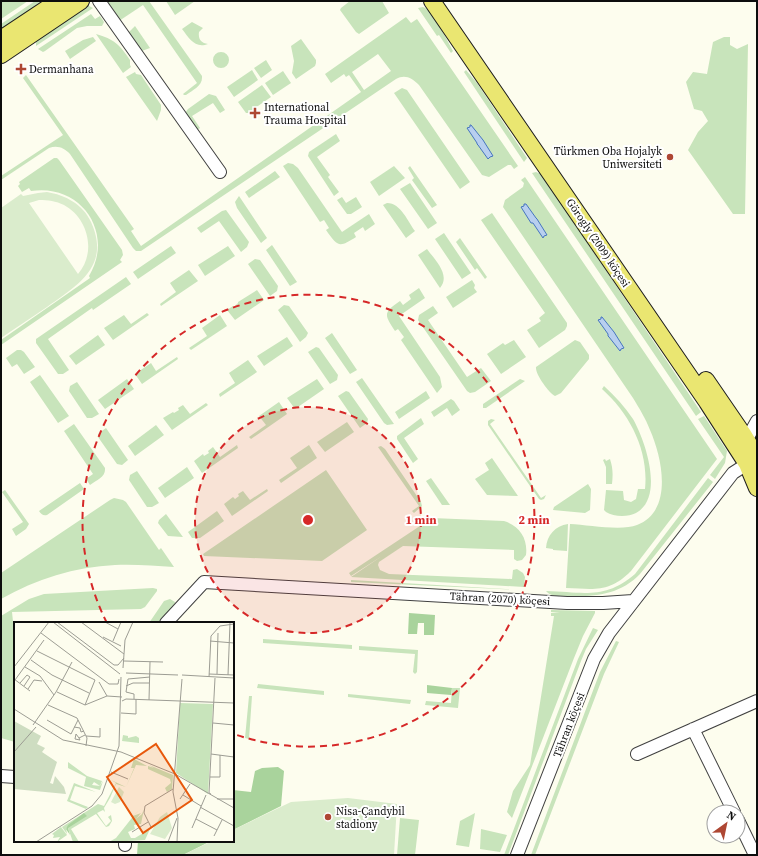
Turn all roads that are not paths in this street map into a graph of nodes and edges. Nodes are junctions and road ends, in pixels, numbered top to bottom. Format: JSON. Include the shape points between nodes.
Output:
{"nodes":[{"id":1,"x":58,"y":1,"type":"edge"},
{"id":2,"x":81,"y":1,"type":"edge"},
{"id":3,"x":99,"y":1,"type":"edge"},
{"id":4,"x":432,"y":1,"type":"edge"},
{"id":5,"x":445,"y":1,"type":"edge"},
{"id":6,"x":1,"y":39,"type":"edge"},
{"id":7,"x":1,"y":55,"type":"edge"},
{"id":8,"x":220,"y":172,"type":"dead end"},
{"id":9,"x":757,"y":421,"type":"edge"},
{"id":10,"x":750,"y":453,"type":"edge"},
{"id":11,"x":757,"y":488,"type":"edge"},
{"id":12,"x":633,"y":601,"type":"junction"},
{"id":13,"x":167,"y":622,"type":"edge"},
{"id":14,"x":757,"y":700,"type":"edge"},
{"id":15,"x":693,"y":729,"type":"junction"},
{"id":16,"x":637,"y":754,"type":"dead end"},
{"id":17,"x":1,"y":776,"type":"edge"},
{"id":18,"x":14,"y":777,"type":"edge"},
{"id":19,"x":730,"y":804,"type":"edge"},
{"id":20,"x":746,"y":836,"type":"edge"},
{"id":21,"x":517,"y":855,"type":"edge"},
{"id":22,"x":755,"y":855,"type":"edge"}],
"edges":[{"from":1,"to":6,"type":"main road"},
{"from":2,"to":7,"type":"main road"},
{"from":3,"to":8,"type":"street"},
{"from":4,"to":10,"type":"main road","name":"Görogly (2009) köçesi","via":[[707,402]]},
{"from":5,"to":10,"type":"main road","name":"Görogly (2009) köçesi"},
{"from":9,"to":10,"type":"street"},
{"from":10,"to":11,"type":"main road","name":"Görogly (2009) köçesi"},
{"from":10,"to":12,"type":"street"},
{"from":12,"to":13,"type":"street","name":"Tähran (2070) köçesi","via":[[567,603],[204,582]]},
{"from":12,"to":21,"type":"street","name":"Tähran köçesi","via":[[609,633],[594,659]]},
{"from":14,"to":15,"type":"street"},
{"from":15,"to":16,"type":"street"},
{"from":15,"to":19,"type":"street"},
{"from":17,"to":18,"type":"street"},
{"from":20,"to":22,"type":"street"}]}
